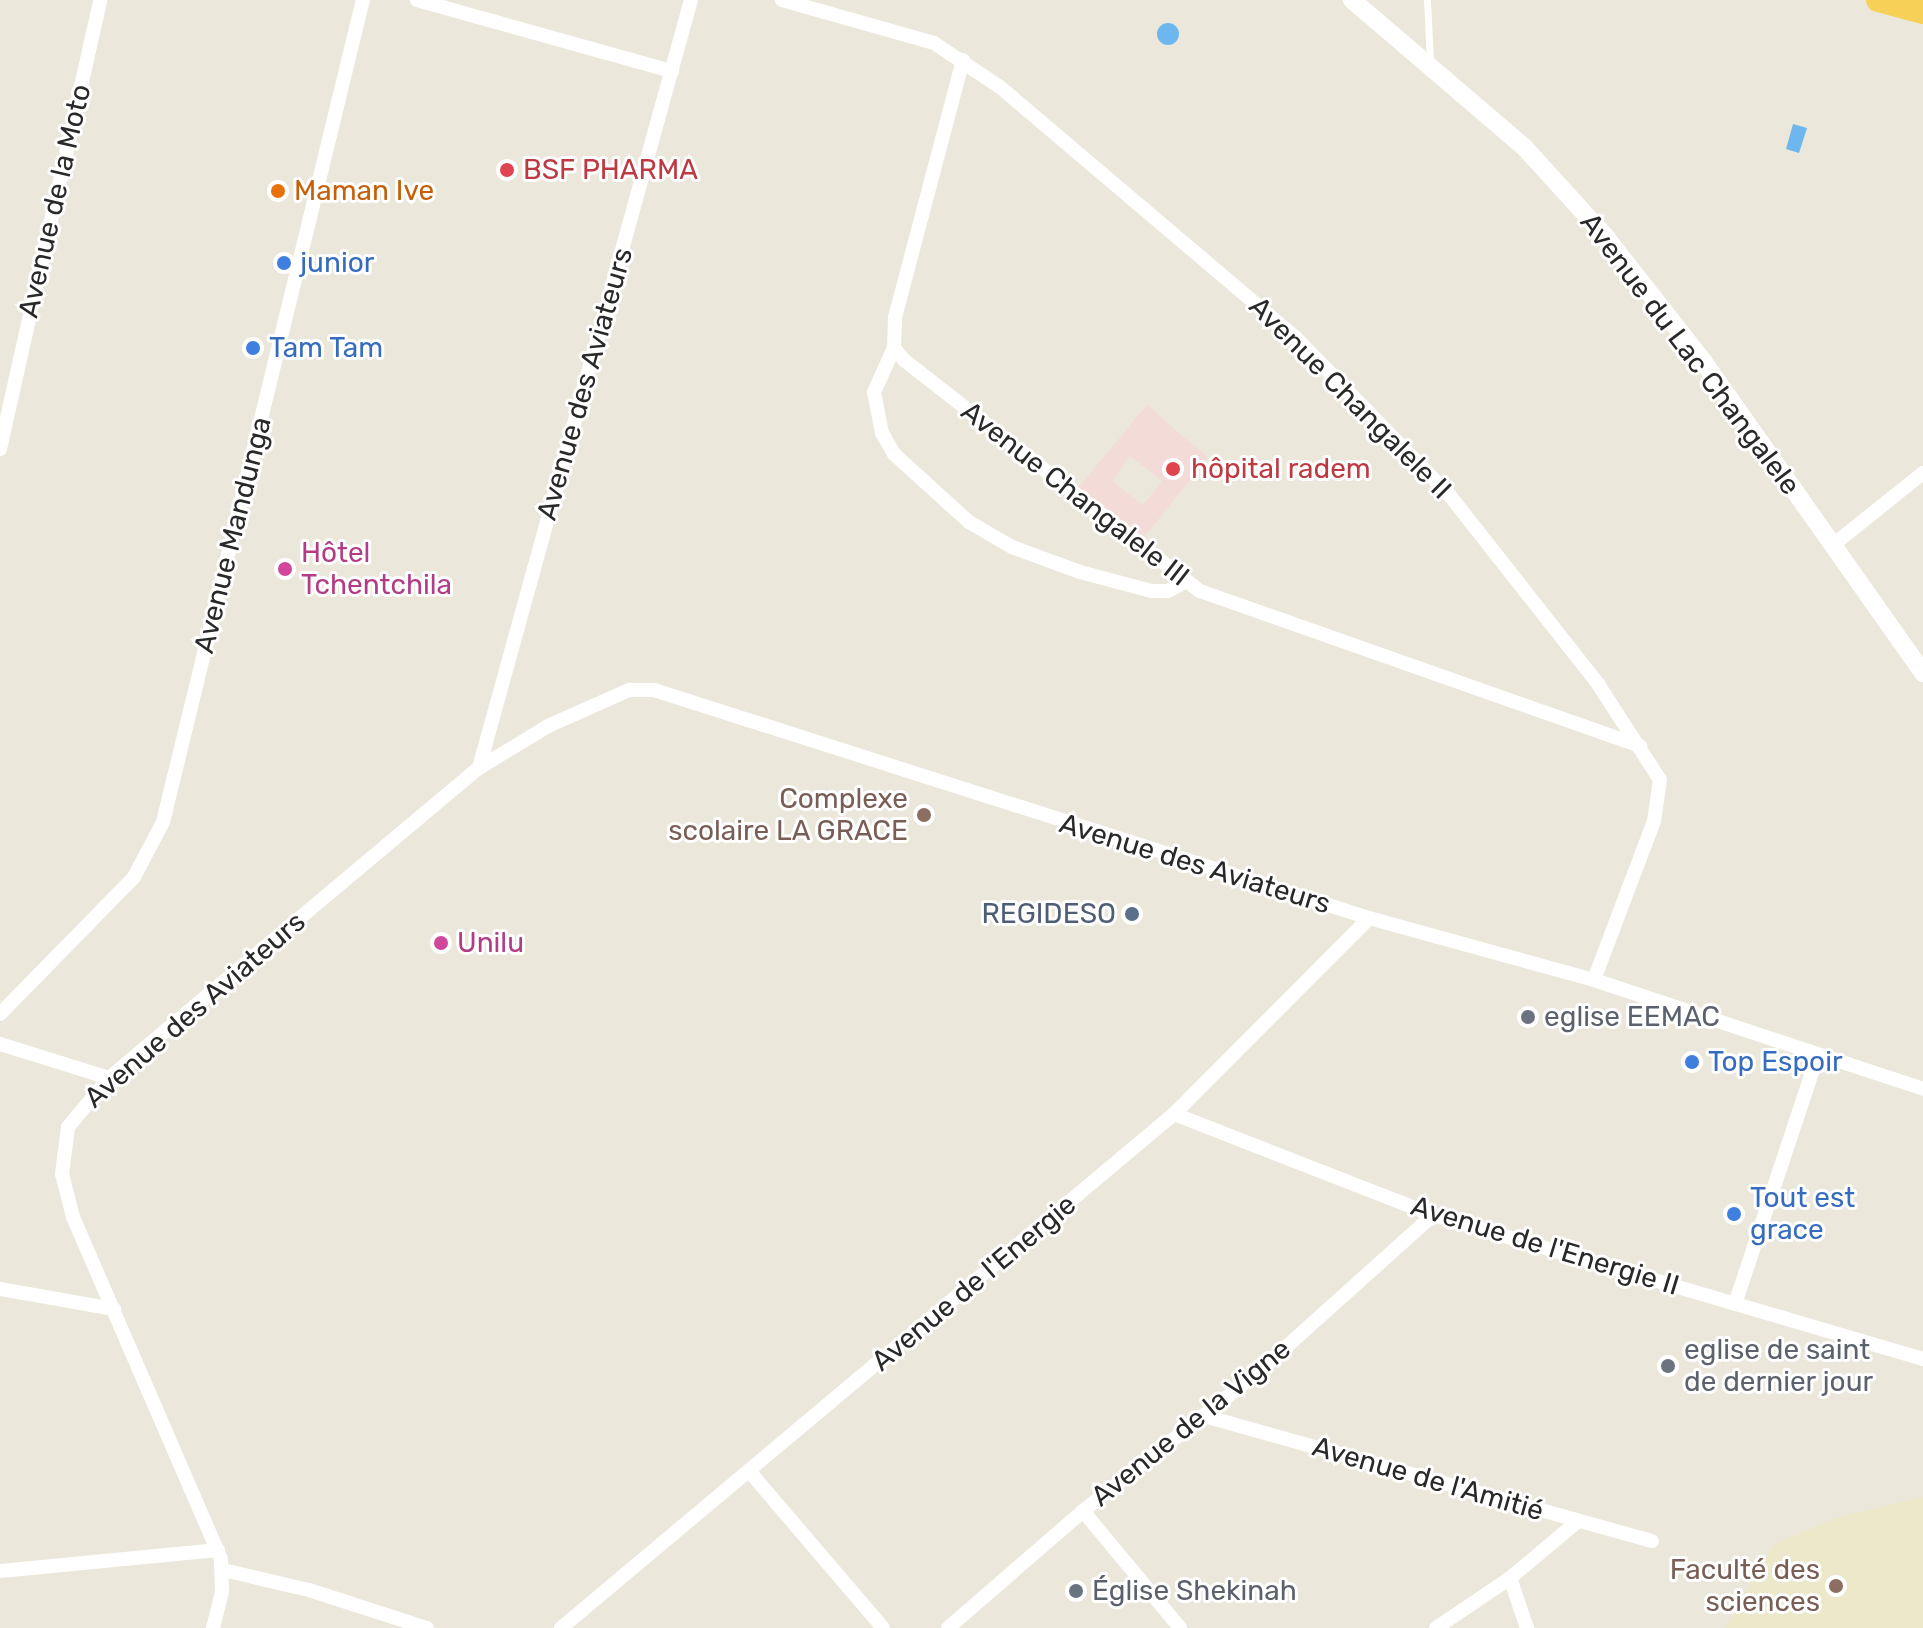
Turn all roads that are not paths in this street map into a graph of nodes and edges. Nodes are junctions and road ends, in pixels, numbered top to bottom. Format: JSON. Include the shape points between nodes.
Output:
{"nodes":[{"id":1,"x":100,"y":0,"type":"edge"},
{"id":2,"x":363,"y":0,"type":"edge"},
{"id":3,"x":417,"y":0,"type":"edge"},
{"id":4,"x":691,"y":0,"type":"edge"},
{"id":5,"x":782,"y":0,"type":"edge"},
{"id":6,"x":1352,"y":0,"type":"edge"},
{"id":7,"x":1427,"y":0,"type":"edge"},
{"id":8,"x":1878,"y":0,"type":"edge"},
{"id":9,"x":1923,"y":12,"type":"edge"},
{"id":10,"x":963,"y":60,"type":"junction"},
{"id":11,"x":1430,"y":63,"type":"junction"},
{"id":12,"x":672,"y":71,"type":"junction"},
{"id":13,"x":894,"y":348,"type":"junction"},
{"id":14,"x":0,"y":449,"type":"edge"},
{"id":15,"x":1923,"y":473,"type":"edge"},
{"id":16,"x":1833,"y":545,"type":"junction"},
{"id":17,"x":1185,"y":582,"type":"junction"},
{"id":18,"x":1923,"y":673,"type":"edge"},
{"id":19,"x":1640,"y":746,"type":"junction"},
{"id":20,"x":479,"y":768,"type":"junction"},
{"id":21,"x":1369,"y":918,"type":"junction"},
{"id":22,"x":1594,"y":980,"type":"junction"},
{"id":23,"x":0,"y":1014,"type":"edge"},
{"id":24,"x":0,"y":1044,"type":"edge"},
{"id":25,"x":1818,"y":1054,"type":"junction"},
{"id":26,"x":109,"y":1078,"type":"junction"},
{"id":27,"x":1923,"y":1089,"type":"edge"},
{"id":28,"x":1174,"y":1114,"type":"junction"},
{"id":29,"x":1433,"y":1215,"type":"junction"},
{"id":30,"x":0,"y":1289,"type":"edge"},
{"id":31,"x":1735,"y":1304,"type":"junction"},
{"id":32,"x":114,"y":1309,"type":"junction"},
{"id":33,"x":1923,"y":1359,"type":"edge"},
{"id":34,"x":1204,"y":1416,"type":"junction"},
{"id":35,"x":749,"y":1471,"type":"junction"},
{"id":36,"x":1083,"y":1511,"type":"junction"},
{"id":37,"x":1577,"y":1522,"type":"junction"},
{"id":38,"x":1652,"y":1541,"type":"dead end"},
{"id":39,"x":218,"y":1550,"type":"junction"},
{"id":40,"x":223,"y":1570,"type":"junction"},
{"id":41,"x":0,"y":1571,"type":"edge"},
{"id":42,"x":1510,"y":1578,"type":"junction"},
{"id":43,"x":213,"y":1628,"type":"edge"},
{"id":44,"x":427,"y":1628,"type":"edge"},
{"id":45,"x":561,"y":1628,"type":"edge"},
{"id":46,"x":883,"y":1628,"type":"edge"},
{"id":47,"x":948,"y":1628,"type":"edge"},
{"id":48,"x":1180,"y":1628,"type":"edge"},
{"id":49,"x":1436,"y":1628,"type":"edge"},
{"id":50,"x":1527,"y":1628,"type":"edge"}],
"edges":[{"from":1,"to":14,"type":"street","name":"Avenue de la Moto"},
{"from":2,"to":23,"type":"street","name":"Avenue Mandunga","via":[[163,822],[134,877]]},
{"from":3,"to":12,"type":"street"},
{"from":4,"to":12,"type":"street","name":"Avenue des Aviateurs"},
{"from":5,"to":10,"type":"street","name":"Avenue Changalele II","via":[[896,29]]},
{"from":6,"to":11,"type":"street","name":"Avenue du Lac Changalele"},
{"from":7,"to":11,"type":"lane"},
{"from":8,"to":9,"type":"highway"},
{"from":10,"to":13,"type":"street","via":[[895,318]]},
{"from":10,"to":19,"type":"street","name":"Avenue Changalele II","via":[[1295,337],[1390,431],[1537,603]]},
{"from":11,"to":16,"type":"street","name":"Avenue du Lac Changalele","via":[[1525,148],[1605,236],[1703,361]]},
{"from":12,"to":20,"type":"street","name":"Avenue des Aviateurs"},
{"from":13,"to":17,"type":"street","name":"Avenue Changalele III"},
{"from":13,"to":17,"type":"street","via":[[874,392],[882,433],[894,454],[969,522],[1012,547],[1080,572],[1152,591]]},
{"from":15,"to":16,"type":"street"},
{"from":16,"to":18,"type":"street","name":"Avenue du Lac Changalele"},
{"from":17,"to":19,"type":"street","name":"Avenue Changalele III","via":[[1309,632]]},
{"from":19,"to":22,"type":"street","name":"Avenue Changalele II","via":[[1660,780],[1661,795]]},
{"from":20,"to":21,"type":"street","name":"Avenue des Aviateurs","via":[[602,700],[629,690],[654,690]]},
{"from":20,"to":26,"type":"street","name":"Avenue des Aviateurs"},
{"from":21,"to":22,"type":"street","name":"Avenue des Aviateurs"},
{"from":21,"to":28,"type":"street","name":"Avenue de l'Energie"},
{"from":22,"to":25,"type":"street","name":"Avenue des Aviateurs"},
{"from":24,"to":26,"type":"street"},
{"from":25,"to":27,"type":"street","name":"Avenue des Aviateurs"},
{"from":25,"to":31,"type":"street"},
{"from":26,"to":32,"type":"street","name":"Avenue des Aviateurs","via":[[74,1115],[61,1159],[69,1208]]},
{"from":28,"to":29,"type":"street","name":"Avenue de l'Energie II"},
{"from":28,"to":35,"type":"street","name":"Avenue de l'Energie"},
{"from":29,"to":31,"type":"street","name":"Avenue de l'Energie II"},
{"from":29,"to":34,"type":"street","name":"Avenue de la Vigne"},
{"from":30,"to":32,"type":"street"},
{"from":31,"to":33,"type":"street","name":"Avenue de l'Energie II"},
{"from":32,"to":39,"type":"street","name":"Avenue des Aviateurs"},
{"from":34,"to":36,"type":"street","name":"Avenue de la Vigne"},
{"from":34,"to":37,"type":"street","name":"Avenue de l'Amitié"},
{"from":35,"to":45,"type":"street","name":"Avenue de l'Energie"},
{"from":35,"to":46,"type":"street"},
{"from":36,"to":47,"type":"street","name":"Avenue de la Vigne"},
{"from":36,"to":48,"type":"street"},
{"from":37,"to":38,"type":"street","name":"Avenue de l'Amitié"},
{"from":37,"to":42,"type":"street"},
{"from":39,"to":40,"type":"street","name":"Avenue des Aviateurs"},
{"from":39,"to":41,"type":"street"},
{"from":40,"to":43,"type":"street","name":"Avenue des Aviateurs"},
{"from":40,"to":44,"type":"street","via":[[309,1590]]},
{"from":42,"to":49,"type":"street"},
{"from":42,"to":50,"type":"street"}]}
